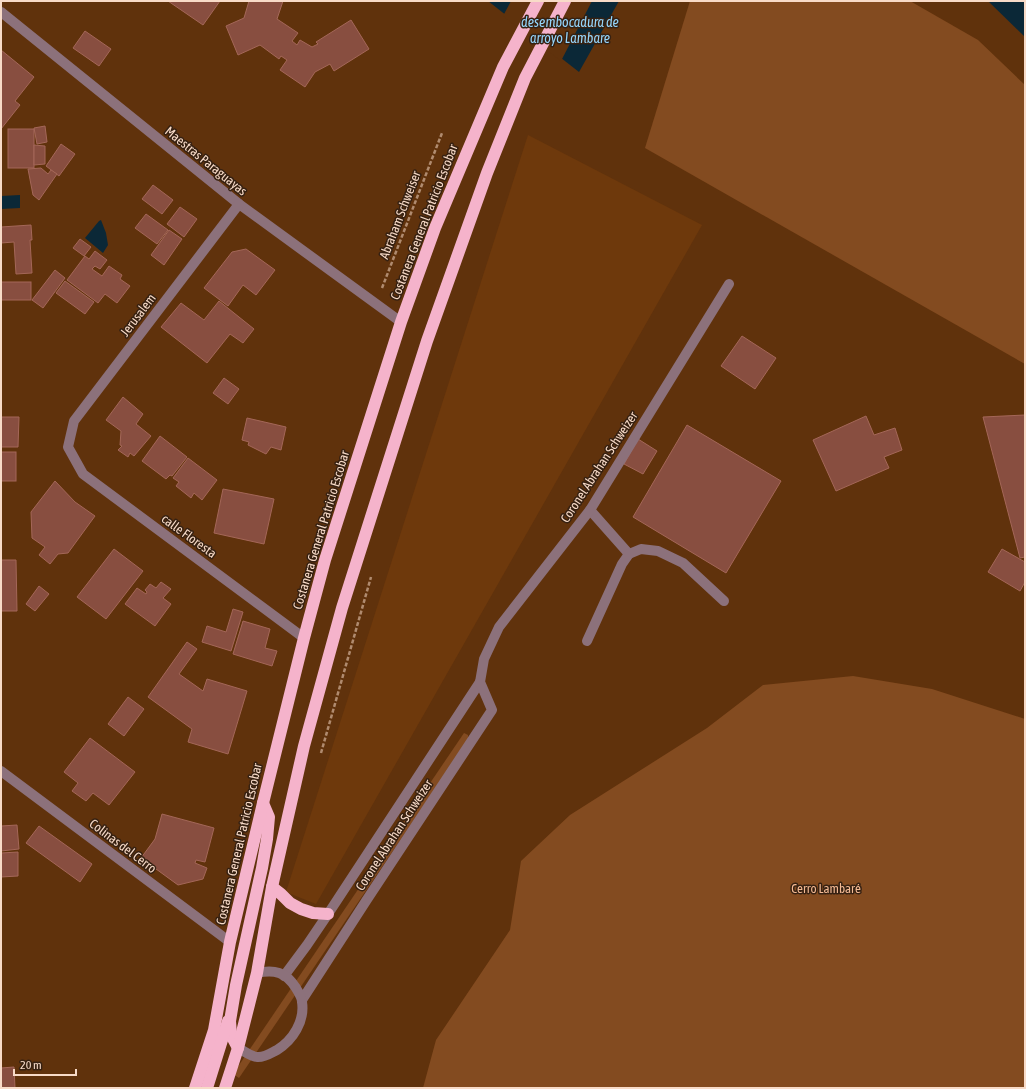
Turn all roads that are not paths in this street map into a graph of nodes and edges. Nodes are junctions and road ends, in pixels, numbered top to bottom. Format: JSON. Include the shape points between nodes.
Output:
{"nodes":[{"id":1,"x":538,"y":1,"type":"edge"},
{"id":2,"x":565,"y":1,"type":"edge"},
{"id":3,"x":1,"y":12,"type":"edge"},
{"id":4,"x":238,"y":204,"type":"junction"},
{"id":5,"x":729,"y":284,"type":"dead end"},
{"id":6,"x":401,"y":322,"type":"junction"},
{"id":7,"x":68,"y":447,"type":"joint"},
{"id":8,"x":590,"y":510,"type":"junction"},
{"id":9,"x":629,"y":554,"type":"junction"},
{"id":10,"x":724,"y":601,"type":"dead end"},
{"id":11,"x":304,"y":638,"type":"junction"},
{"id":12,"x":587,"y":641,"type":"dead end"},
{"id":13,"x":480,"y":682,"type":"junction"},
{"id":14,"x":1,"y":771,"type":"edge"},
{"id":15,"x":263,"y":802,"type":"junction"},
{"id":16,"x":272,"y":886,"type":"junction"},
{"id":17,"x":328,"y":914,"type":"junction"},
{"id":18,"x":230,"y":942,"type":"junction"},
{"id":19,"x":257,"y":973,"type":"junction"},
{"id":20,"x":284,"y":976,"type":"junction"},
{"id":21,"x":302,"y":1000,"type":"junction"},
{"id":22,"x":233,"y":1004,"type":"junction"},
{"id":23,"x":238,"y":1048,"type":"junction"},
{"id":24,"x":195,"y":1088,"type":"edge"},
{"id":25,"x":207,"y":1088,"type":"edge"},
{"id":26,"x":225,"y":1088,"type":"edge"}],
"edges":[{"from":1,"to":6,"type":"highway","name":"Costanera General Patricio Escobar","via":[[503,67],[435,228]]},
{"from":2,"to":16,"type":"highway","via":[[525,78],[486,173],[427,341],[344,601],[304,746]]},
{"from":3,"to":4,"type":"street","name":"Maestras Paraguayas"},
{"from":4,"to":6,"type":"street","name":"Maestras Paraguayas"},
{"from":4,"to":7,"type":"street","name":"Jerusalem","via":[[74,421]]},
{"from":5,"to":8,"type":"street","name":"Coronel Abrahan Schweizer"},
{"from":6,"to":11,"type":"highway","name":"Costanera General Patricio Escobar","via":[[325,560]]},
{"from":7,"to":11,"type":"street","name":"calle Floresta","via":[[83,474]]},
{"from":8,"to":9,"type":"street"},
{"from":8,"to":13,"type":"street","name":"Coronel Abrahan Schweizer","via":[[499,627],[484,659]]},
{"from":9,"to":10,"type":"street","via":[[641,549],[658,551],[683,564]]},
{"from":9,"to":12,"type":"street"},
{"from":11,"to":15,"type":"highway","name":"Costanera General Patricio Escobar"},
{"from":13,"to":17,"type":"street","name":"Coronel Abrahan Schweizer"},
{"from":13,"to":21,"type":"street","name":"Coronel Abrahan Schweizer","via":[[492,710]]},
{"from":14,"to":18,"type":"street","name":"Colinas del Cerro"},
{"from":15,"to":18,"type":"highway","name":"Costanera General Patricio Escobar"},
{"from":15,"to":22,"type":"highway","via":[[269,817],[267,839]]},
{"from":16,"to":17,"type":"highway","via":[[290,903],[301,909]]},
{"from":16,"to":19,"type":"highway"},
{"from":17,"to":20,"type":"street","name":"Coronel Abrahan Schweizer"},
{"from":18,"to":24,"type":"highway","name":"Costanera General Patricio Escobar","via":[[214,1030]]},
{"from":19,"to":20,"type":"street","via":[[276,972]]},
{"from":19,"to":22,"type":"highway","via":[[247,982]]},
{"from":19,"to":23,"type":"highway"},
{"from":20,"to":21,"type":"street","via":[[292,981]]},
{"from":21,"to":23,"type":"street","via":[[302,1016],[298,1026],[281,1048],[269,1055],[257,1057]]},
{"from":22,"to":23,"type":"highway","via":[[231,1035]]},
{"from":22,"to":25,"type":"highway"},
{"from":23,"to":26,"type":"highway"}]}
